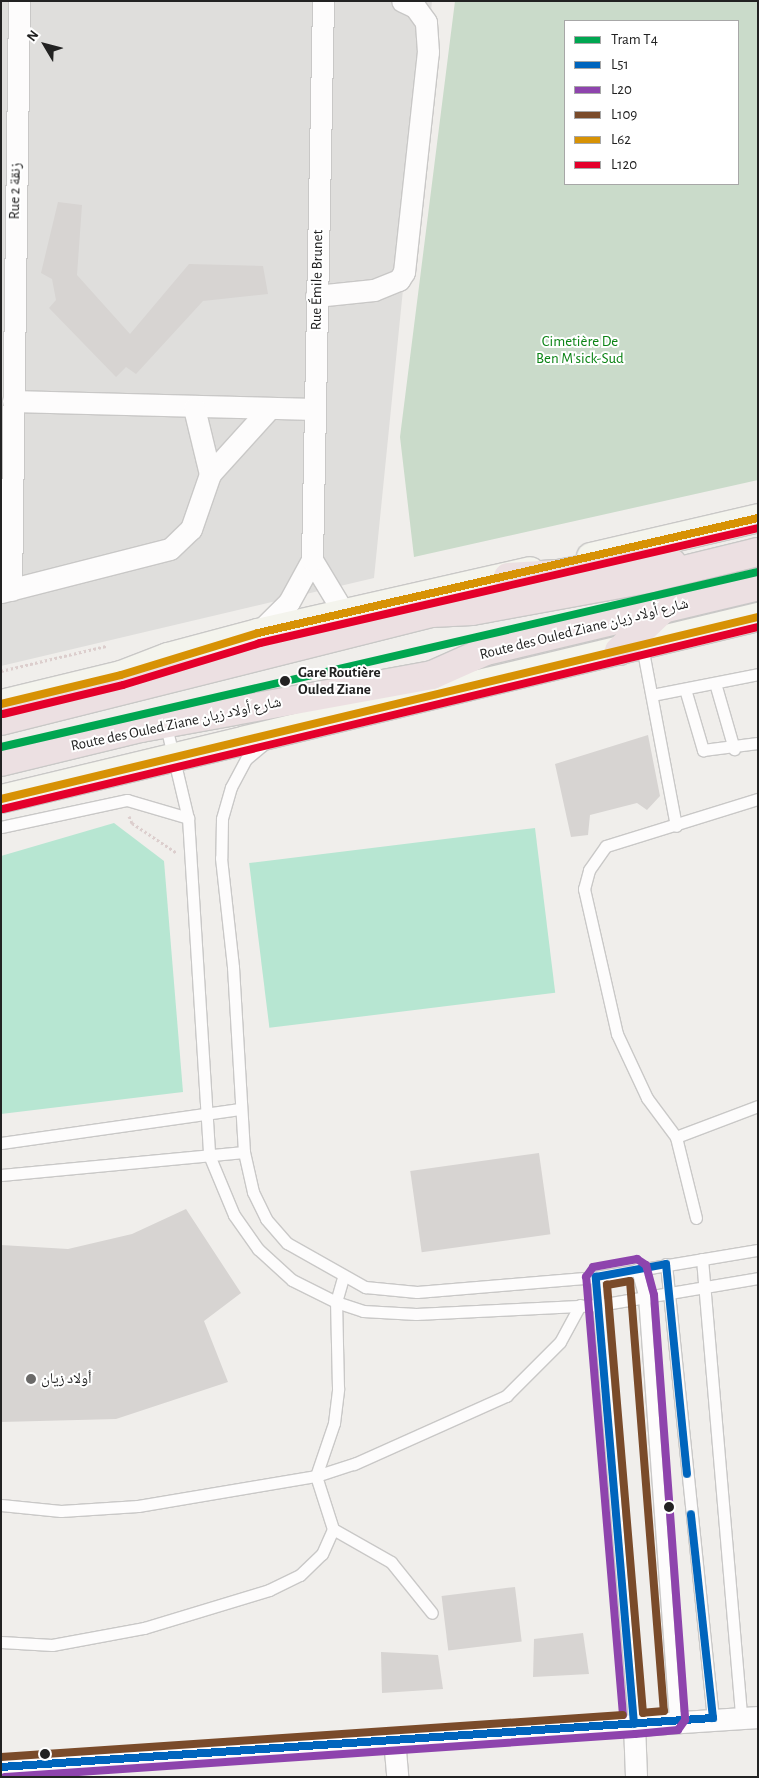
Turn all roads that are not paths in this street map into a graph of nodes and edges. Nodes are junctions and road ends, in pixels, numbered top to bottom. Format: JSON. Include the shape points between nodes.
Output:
{"nodes":[{"id":1,"x":20,"y":1,"type":"edge"},
{"id":2,"x":323,"y":1,"type":"edge"},
{"id":3,"x":402,"y":1,"type":"edge"},
{"id":4,"x":9,"y":85,"type":"edge"},
{"id":5,"x":7,"y":278,"type":"edge"},
{"id":6,"x":316,"y":296,"type":"junction"},
{"id":7,"x":9,"y":404,"type":"edge"},
{"id":8,"x":194,"y":408,"type":"junction"},
{"id":9,"x":314,"y":409,"type":"junction"},
{"id":10,"x":268,"y":410,"type":"junction"},
{"id":11,"x":210,"y":474,"type":"junction"},
{"id":12,"x":758,"y":518,"type":"edge"},
{"id":13,"x":758,"y":552,"type":"edge"},
{"id":14,"x":312,"y":560,"type":"junction"},
{"id":15,"x":704,"y":566,"type":"junction"},
{"id":16,"x":508,"y":577,"type":"junction"},
{"id":17,"x":758,"y":586,"type":"edge"},
{"id":18,"x":6,"y":591,"type":"edge"},
{"id":19,"x":663,"y":609,"type":"junction"},
{"id":20,"x":344,"y":613,"type":"junction"},
{"id":21,"x":758,"y":617,"type":"edge"},
{"id":22,"x":258,"y":633,"type":"junction"},
{"id":23,"x":630,"y":648,"type":"junction"},
{"id":24,"x":163,"y":668,"type":"junction"},
{"id":25,"x":758,"y":674,"type":"edge"},
{"id":26,"x":715,"y":683,"type":"junction"},
{"id":27,"x":685,"y":689,"type":"junction"},
{"id":28,"x":652,"y":695,"type":"junction"},
{"id":29,"x":1,"y":704,"type":"edge"},
{"id":30,"x":1,"y":721,"type":"edge"},
{"id":31,"x":166,"y":726,"type":"junction"},
{"id":32,"x":298,"y":726,"type":"junction"},
{"id":33,"x":758,"y":743,"type":"edge"},
{"id":34,"x":734,"y":749,"type":"junction"},
{"id":35,"x":175,"y":758,"type":"junction"},
{"id":36,"x":1,"y":762,"type":"edge"},
{"id":37,"x":1,"y":798,"type":"edge"},
{"id":38,"x":758,"y":799,"type":"edge"},
{"id":39,"x":188,"y":818,"type":"junction"},
{"id":40,"x":676,"y":826,"type":"junction"},
{"id":41,"x":1,"y":827,"type":"edge"},
{"id":42,"x":758,"y":1106,"type":"edge"},
{"id":43,"x":240,"y":1109,"type":"junction"},
{"id":44,"x":204,"y":1114,"type":"junction"},
{"id":45,"x":676,"y":1136,"type":"junction"},
{"id":46,"x":1,"y":1143,"type":"edge"},
{"id":47,"x":244,"y":1152,"type":"junction"},
{"id":48,"x":209,"y":1155,"type":"junction"},
{"id":49,"x":1,"y":1175,"type":"edge"},
{"id":50,"x":696,"y":1218,"type":"dead end"},
{"id":51,"x":758,"y":1250,"type":"edge"},
{"id":52,"x":702,"y":1259,"type":"junction"},
{"id":53,"x":666,"y":1264,"type":"junction"},
{"id":54,"x":636,"y":1269,"type":"junction"},
{"id":55,"x":596,"y":1277,"type":"junction"},
{"id":56,"x":343,"y":1278,"type":"junction"},
{"id":57,"x":758,"y":1278,"type":"edge"},
{"id":58,"x":704,"y":1286,"type":"junction"},
{"id":59,"x":669,"y":1292,"type":"junction"},
{"id":60,"x":644,"y":1296,"type":"junction"},
{"id":61,"x":336,"y":1302,"type":"junction"},
{"id":62,"x":599,"y":1304,"type":"junction"},
{"id":63,"x":580,"y":1306,"type":"junction"},
{"id":64,"x":316,"y":1476,"type":"junction"},
{"id":65,"x":1,"y":1505,"type":"edge"},
{"id":66,"x":333,"y":1529,"type":"junction"},
{"id":67,"x":432,"y":1613,"type":"dead end"},
{"id":68,"x":1,"y":1642,"type":"edge"},
{"id":69,"x":750,"y":1717,"type":"edge"},
{"id":70,"x":713,"y":1718,"type":"junction"},
{"id":71,"x":675,"y":1720,"type":"junction"},
{"id":72,"x":634,"y":1724,"type":"junction"},
{"id":73,"x":394,"y":1739,"type":"junction"},
{"id":74,"x":1,"y":1767,"type":"edge"},
{"id":75,"x":127,"y":1768,"type":"edge"},
{"id":76,"x":98,"y":1769,"type":"edge"},
{"id":77,"x":397,"y":1777,"type":"edge"},
{"id":78,"x":636,"y":1777,"type":"edge"}],
"edges":[{"from":1,"to":4,"type":"street","name":"Rue 2 زنقة"},
{"from":2,"to":6,"type":"street","name":"Rue Émile Brunet"},
{"from":3,"to":6,"type":"street","via":[[414,7],[426,22],[428,52],[404,272],[399,280],[374,290]]},
{"from":4,"to":5,"type":"street","name":"Rue 2 زنقة"},
{"from":5,"to":7,"type":"street","name":"Rue 2 زنقة"},
{"from":6,"to":9,"type":"street","name":"Rue Émile Brunet"},
{"from":7,"to":8,"type":"street"},
{"from":7,"to":18,"type":"street","name":"Rue 2 زنقة"},
{"from":8,"to":10,"type":"street"},
{"from":8,"to":11,"type":"street"},
{"from":9,"to":10,"type":"street"},
{"from":9,"to":14,"type":"street","name":"Rue Émile Brunet"},
{"from":10,"to":11,"type":"street"},
{"from":11,"to":18,"type":"street","via":[[191,529],[170,550]]},
{"from":12,"to":16,"type":"street"},
{"from":13,"to":15,"type":"highway"},
{"from":14,"to":20,"type":"street"},
{"from":14,"to":22,"type":"street","name":"Rue Émile Brunet","via":[[289,602]]},
{"from":15,"to":16,"type":"highway","via":[[623,562],[573,572]]},
{"from":15,"to":24,"type":"highway","via":[[472,611],[432,613]]},
{"from":16,"to":20,"type":"street"},
{"from":17,"to":19,"type":"highway","name":"Route des Ouled Ziane شارع أولاد زيان"},
{"from":19,"to":23,"type":"highway"},
{"from":19,"to":31,"type":"highway","name":"Route des Ouled Ziane شارع أولاد زيان","via":[[486,651],[432,675]]},
{"from":20,"to":22,"type":"street"},
{"from":21,"to":23,"type":"street"},
{"from":22,"to":24,"type":"street"},
{"from":23,"to":28,"type":"lane"},
{"from":23,"to":32,"type":"street"},
{"from":24,"to":29,"type":"street"},
{"from":24,"to":30,"type":"highway"},
{"from":25,"to":26,"type":"lane"},
{"from":26,"to":27,"type":"lane"},
{"from":26,"to":34,"type":"lane"},
{"from":27,"to":28,"type":"lane"},
{"from":27,"to":34,"type":"lane","via":[[703,750]]},
{"from":28,"to":40,"type":"lane"},
{"from":31,"to":35,"type":"lane"},
{"from":31,"to":36,"type":"highway","name":"Route des Ouled Ziane شارع أولاد زيان","via":[[141,728]]},
{"from":32,"to":35,"type":"street"},
{"from":32,"to":43,"type":"lane","via":[[246,759],[231,787],[222,819],[221,858],[233,967]]},
{"from":33,"to":34,"type":"lane"},
{"from":35,"to":37,"type":"street"},
{"from":35,"to":39,"type":"lane"},
{"from":38,"to":40,"type":"lane"},
{"from":39,"to":41,"type":"lane","via":[[127,800]]},
{"from":39,"to":44,"type":"lane"},
{"from":40,"to":45,"type":"lane","via":[[606,846],[589,870],[584,889],[617,1034],[648,1098]]},
{"from":42,"to":45,"type":"lane"},
{"from":43,"to":44,"type":"lane"},
{"from":43,"to":47,"type":"lane"},
{"from":44,"to":46,"type":"lane"},
{"from":44,"to":48,"type":"lane"},
{"from":45,"to":50,"type":"lane"},
{"from":47,"to":48,"type":"lane"},
{"from":47,"to":56,"type":"lane","via":[[253,1192],[266,1219],[287,1242]]},
{"from":48,"to":49,"type":"lane"},
{"from":48,"to":61,"type":"lane","via":[[234,1215],[258,1249],[292,1280]]},
{"from":51,"to":52,"type":"lane"},
{"from":52,"to":53,"type":"lane"},
{"from":52,"to":58,"type":"lane"},
{"from":53,"to":54,"type":"lane"},
{"from":53,"to":59,"type":"lane"},
{"from":54,"to":55,"type":"lane"},
{"from":54,"to":60,"type":"lane"},
{"from":55,"to":56,"type":"lane","via":[[417,1292],[365,1287]]},
{"from":55,"to":62,"type":"lane"},
{"from":56,"to":61,"type":"lane"},
{"from":57,"to":58,"type":"lane"},
{"from":58,"to":59,"type":"lane"},
{"from":58,"to":69,"type":"lane"},
{"from":59,"to":60,"type":"lane"},
{"from":59,"to":70,"type":"lane"},
{"from":60,"to":62,"type":"lane"},
{"from":60,"to":71,"type":"lane"},
{"from":61,"to":63,"type":"lane","via":[[363,1311],[416,1314]]},
{"from":61,"to":64,"type":"lane","via":[[338,1388],[334,1423]]},
{"from":62,"to":63,"type":"lane"},
{"from":62,"to":72,"type":"lane"},
{"from":63,"to":64,"type":"lane","via":[[560,1342],[506,1396],[401,1446]]},
{"from":64,"to":65,"type":"lane","via":[[138,1506],[61,1511]]},
{"from":64,"to":66,"type":"lane"},
{"from":66,"to":67,"type":"lane","via":[[391,1562]]},
{"from":66,"to":68,"type":"lane","via":[[322,1554],[300,1576],[269,1590],[144,1628],[52,1645]]},
{"from":69,"to":70,"type":"street"},
{"from":70,"to":71,"type":"street"},
{"from":71,"to":72,"type":"street"},
{"from":72,"to":73,"type":"street"},
{"from":72,"to":78,"type":"street"},
{"from":73,"to":75,"type":"street"},
{"from":73,"to":77,"type":"street"},
{"from":74,"to":76,"type":"street"},
{"from":75,"to":76,"type":"street"}]}
